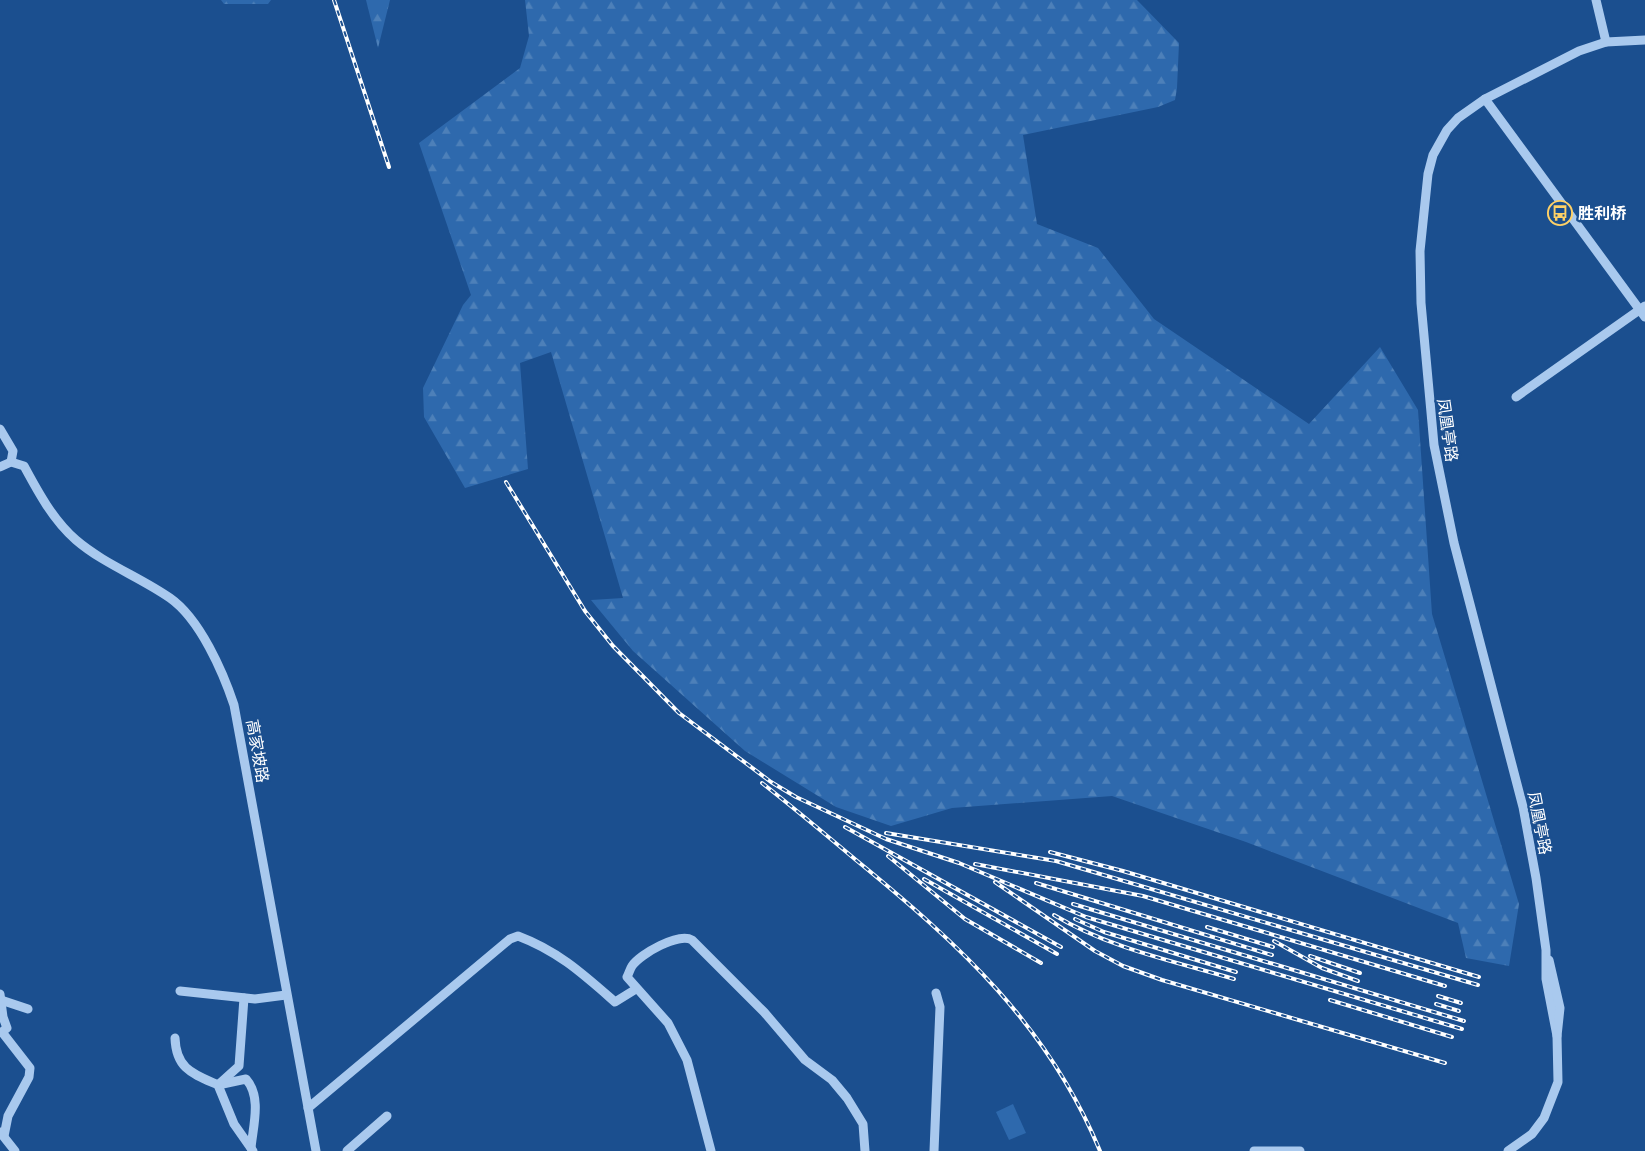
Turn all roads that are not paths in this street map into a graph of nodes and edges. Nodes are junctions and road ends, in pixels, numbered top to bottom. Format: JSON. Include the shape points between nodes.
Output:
{"nodes":[{"id":1,"x":1596,"y":0,"type":"edge"},
{"id":2,"x":1645,"y":40,"type":"edge"},
{"id":3,"x":1606,"y":42,"type":"junction"},
{"id":4,"x":1485,"y":99,"type":"junction"},
{"id":5,"x":1643,"y":311,"type":"edge"},
{"id":6,"x":1516,"y":397,"type":"dead end"},
{"id":7,"x":0,"y":429,"type":"edge"},
{"id":8,"x":11,"y":462,"type":"junction"},
{"id":9,"x":0,"y":467,"type":"edge"},
{"id":10,"x":636,"y":989,"type":"junction"},
{"id":11,"x":180,"y":991,"type":"dead end"},
{"id":12,"x":936,"y":993,"type":"dead end"},
{"id":13,"x":286,"y":995,"type":"dead end"},
{"id":14,"x":1,"y":997,"type":"edge"},
{"id":15,"x":244,"y":998,"type":"junction"},
{"id":16,"x":28,"y":1009,"type":"dead end"},
{"id":17,"x":175,"y":1038,"type":"dead end"},
{"id":18,"x":218,"y":1085,"type":"junction"},
{"id":19,"x":308,"y":1108,"type":"junction"},
{"id":20,"x":387,"y":1116,"type":"dead end"},
{"id":21,"x":2,"y":1134,"type":"edge"},
{"id":22,"x":252,"y":1150,"type":"edge"},
{"id":23,"x":16,"y":1151,"type":"edge"},
{"id":24,"x":316,"y":1151,"type":"edge"},
{"id":25,"x":348,"y":1151,"type":"edge"},
{"id":26,"x":711,"y":1151,"type":"edge"},
{"id":27,"x":865,"y":1151,"type":"edge"},
{"id":28,"x":934,"y":1151,"type":"edge"},
{"id":29,"x":1254,"y":1151,"type":"edge"},
{"id":30,"x":1300,"y":1151,"type":"edge"},
{"id":31,"x":1508,"y":1151,"type":"edge"}],
"edges":[{"from":1,"to":3,"type":"street"},
{"from":2,"to":3,"type":"street","name":"凤凰亭路"},
{"from":3,"to":4,"type":"street","name":"凤凰亭路","via":[[1579,51]]},
{"from":4,"to":5,"type":"street"},
{"from":4,"to":31,"type":"street","name":"凤凰亭路","via":[[1458,118],[1433,155],[1420,251],[1421,303],[1429,404],[1443,494],[1523,806],[1546,950],[1546,979],[1557,1036],[1558,1082],[1553,1100],[1532,1134]]},
{"from":5,"to":6,"type":"street"},
{"from":7,"to":8,"type":"street","via":[[13,451]]},
{"from":8,"to":9,"type":"street"},
{"from":8,"to":19,"type":"street","name":"高家坡路","via":[[24,466],[41,497],[76,540],[172,599],[222,671],[234,705]]},
{"from":10,"to":19,"type":"street","via":[[615,1002],[566,960],[542,945],[518,936],[510,939]]},
{"from":10,"to":26,"type":"street","via":[[668,1023],[687,1060]]},
{"from":10,"to":27,"type":"street","via":[[627,977],[633,965],[659,946],[682,938],[692,940],[764,1012],[805,1060],[832,1080],[847,1098],[863,1124]]},
{"from":11,"to":15,"type":"street"},
{"from":12,"to":28,"type":"street","via":[[940,1007]]},
{"from":13,"to":15,"type":"street"},
{"from":14,"to":16,"type":"street"},
{"from":14,"to":21,"type":"street","via":[[7,1028],[2,1032],[30,1068],[29,1077]]},
{"from":15,"to":18,"type":"street","via":[[239,1066]]},
{"from":17,"to":18,"type":"street","via":[[175,1050],[182,1065]]},
{"from":18,"to":22,"type":"street","via":[[234,1124]]},
{"from":18,"to":22,"type":"street","via":[[246,1079],[253,1087],[256,1106]]},
{"from":19,"to":24,"type":"street","name":"高家坡路"},
{"from":20,"to":25,"type":"street"},
{"from":21,"to":23,"type":"street"},
{"from":29,"to":30,"type":"street"}]}
